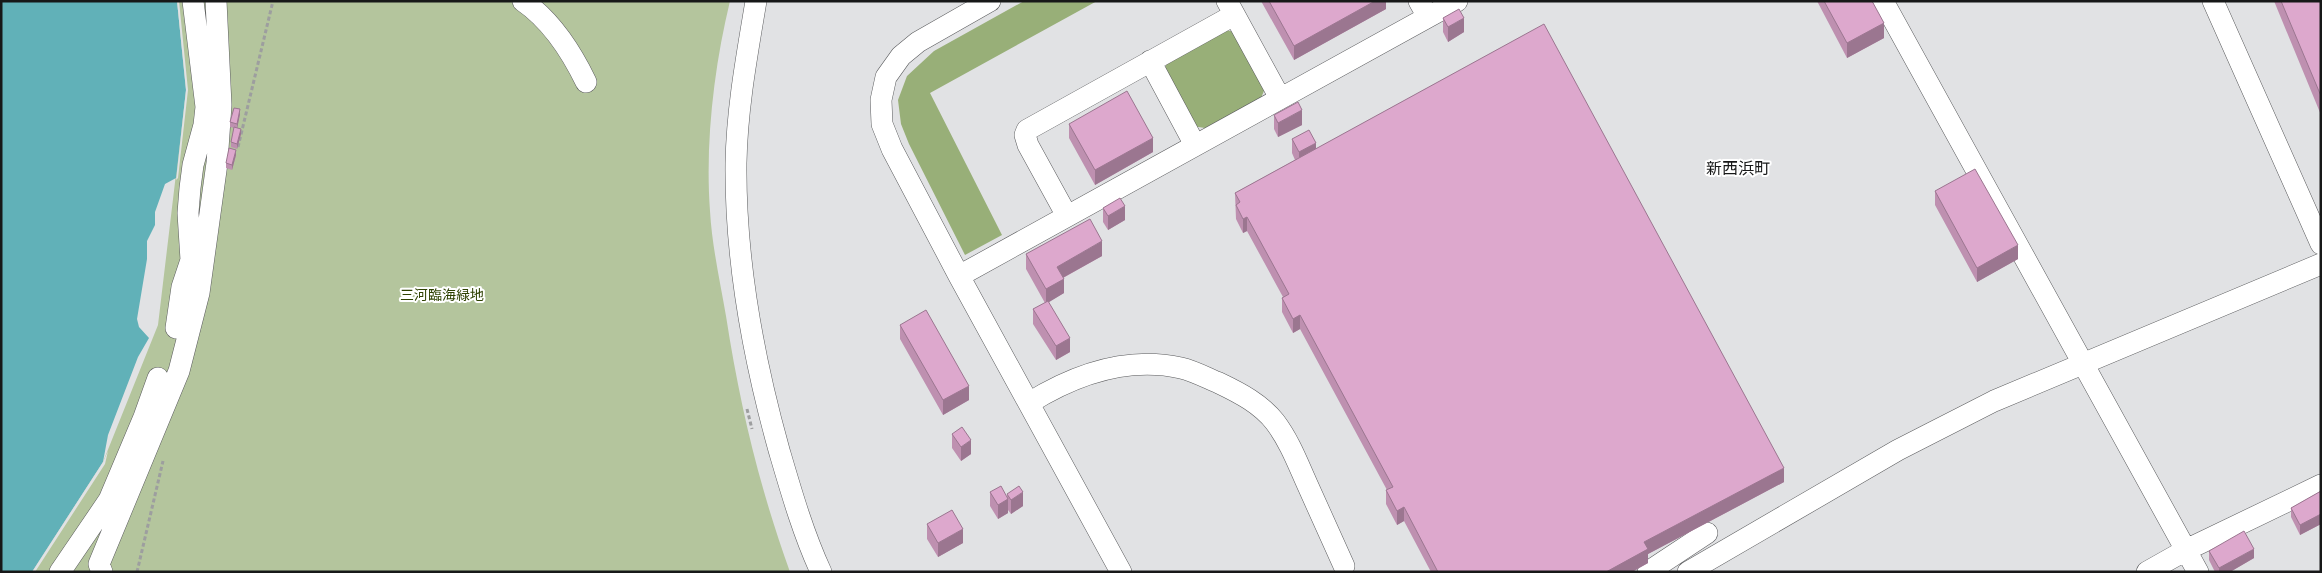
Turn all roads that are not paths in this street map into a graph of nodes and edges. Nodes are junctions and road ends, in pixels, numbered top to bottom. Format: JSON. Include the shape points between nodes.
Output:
{"nodes":[{"id":1,"x":194,"y":1,"type":"edge"},
{"id":2,"x":216,"y":1,"type":"edge"},
{"id":3,"x":523,"y":1,"type":"edge"},
{"id":4,"x":756,"y":1,"type":"edge"},
{"id":5,"x":990,"y":1,"type":"edge"},
{"id":6,"x":1457,"y":1,"type":"edge"},
{"id":7,"x":1883,"y":1,"type":"edge"},
{"id":8,"x":2213,"y":1,"type":"edge"},
{"id":9,"x":1230,"y":8,"type":"edge"},
{"id":10,"x":1424,"y":9,"type":"edge"},
{"id":11,"x":1150,"y":61,"type":"junction"},
{"id":12,"x":586,"y":82,"type":"dead end"},
{"id":13,"x":1280,"y":98,"type":"junction"},
{"id":14,"x":1194,"y":145,"type":"junction"},
{"id":15,"x":1067,"y":216,"type":"junction"},
{"id":16,"x":2321,"y":244,"type":"edge"},
{"id":17,"x":2321,"y":264,"type":"edge"},
{"id":18,"x":959,"y":276,"type":"junction"},
{"id":19,"x":176,"y":328,"type":"dead end"},
{"id":20,"x":2084,"y":365,"type":"junction"},
{"id":21,"x":158,"y":378,"type":"dead end"},
{"id":22,"x":1028,"y":402,"type":"junction"},
{"id":23,"x":2321,"y":486,"type":"edge"},
{"id":24,"x":1707,"y":533,"type":"dead end"},
{"id":25,"x":2186,"y":550,"type":"junction"},
{"id":26,"x":1344,"y":566,"type":"dead end"},
{"id":27,"x":60,"y":572,"type":"edge"},
{"id":28,"x":102,"y":572,"type":"edge"},
{"id":29,"x":821,"y":572,"type":"edge"},
{"id":30,"x":1121,"y":572,"type":"edge"},
{"id":31,"x":1648,"y":572,"type":"edge"},
{"id":32,"x":1688,"y":572,"type":"edge"},
{"id":33,"x":2147,"y":572,"type":"edge"},
{"id":34,"x":2198,"y":572,"type":"edge"}],
"edges":[{"from":1,"to":19,"type":"street","via":[[206,108],[190,188],[191,260],[182,287]]},
{"from":2,"to":28,"type":"street","via":[[221,105],[217,163],[199,293],[179,371],[99,564]]},
{"from":3,"to":12,"type":"street","via":[[552,28],[573,55]]},
{"from":4,"to":29,"type":"street","via":[[744,72],[736,162],[739,255],[768,410],[798,513]]},
{"from":5,"to":18,"type":"street","via":[[918,42],[901,56],[886,77],[881,100],[886,136]]},
{"from":6,"to":10,"type":"street"},
{"from":7,"to":20,"type":"street"},
{"from":8,"to":16,"type":"street"},
{"from":9,"to":11,"type":"street"},
{"from":9,"to":13,"type":"street"},
{"from":10,"to":13,"type":"street"},
{"from":11,"to":14,"type":"street"},
{"from":11,"to":15,"type":"street","via":[[1027,130],[1028,146]]},
{"from":13,"to":14,"type":"street"},
{"from":14,"to":15,"type":"street"},
{"from":15,"to":18,"type":"street"},
{"from":17,"to":20,"type":"street"},
{"from":18,"to":22,"type":"street"},
{"from":20,"to":25,"type":"street"},
{"from":20,"to":32,"type":"street","via":[[1994,401],[1898,450]]},
{"from":21,"to":27,"type":"street","via":[[109,500]]},
{"from":22,"to":26,"type":"street","via":[[1100,369],[1126,366],[1182,368],[1235,390],[1274,420],[1288,441]]},
{"from":22,"to":30,"type":"street"},
{"from":23,"to":25,"type":"street"},
{"from":24,"to":31,"type":"street"},
{"from":25,"to":33,"type":"street"},
{"from":25,"to":34,"type":"street"}]}
